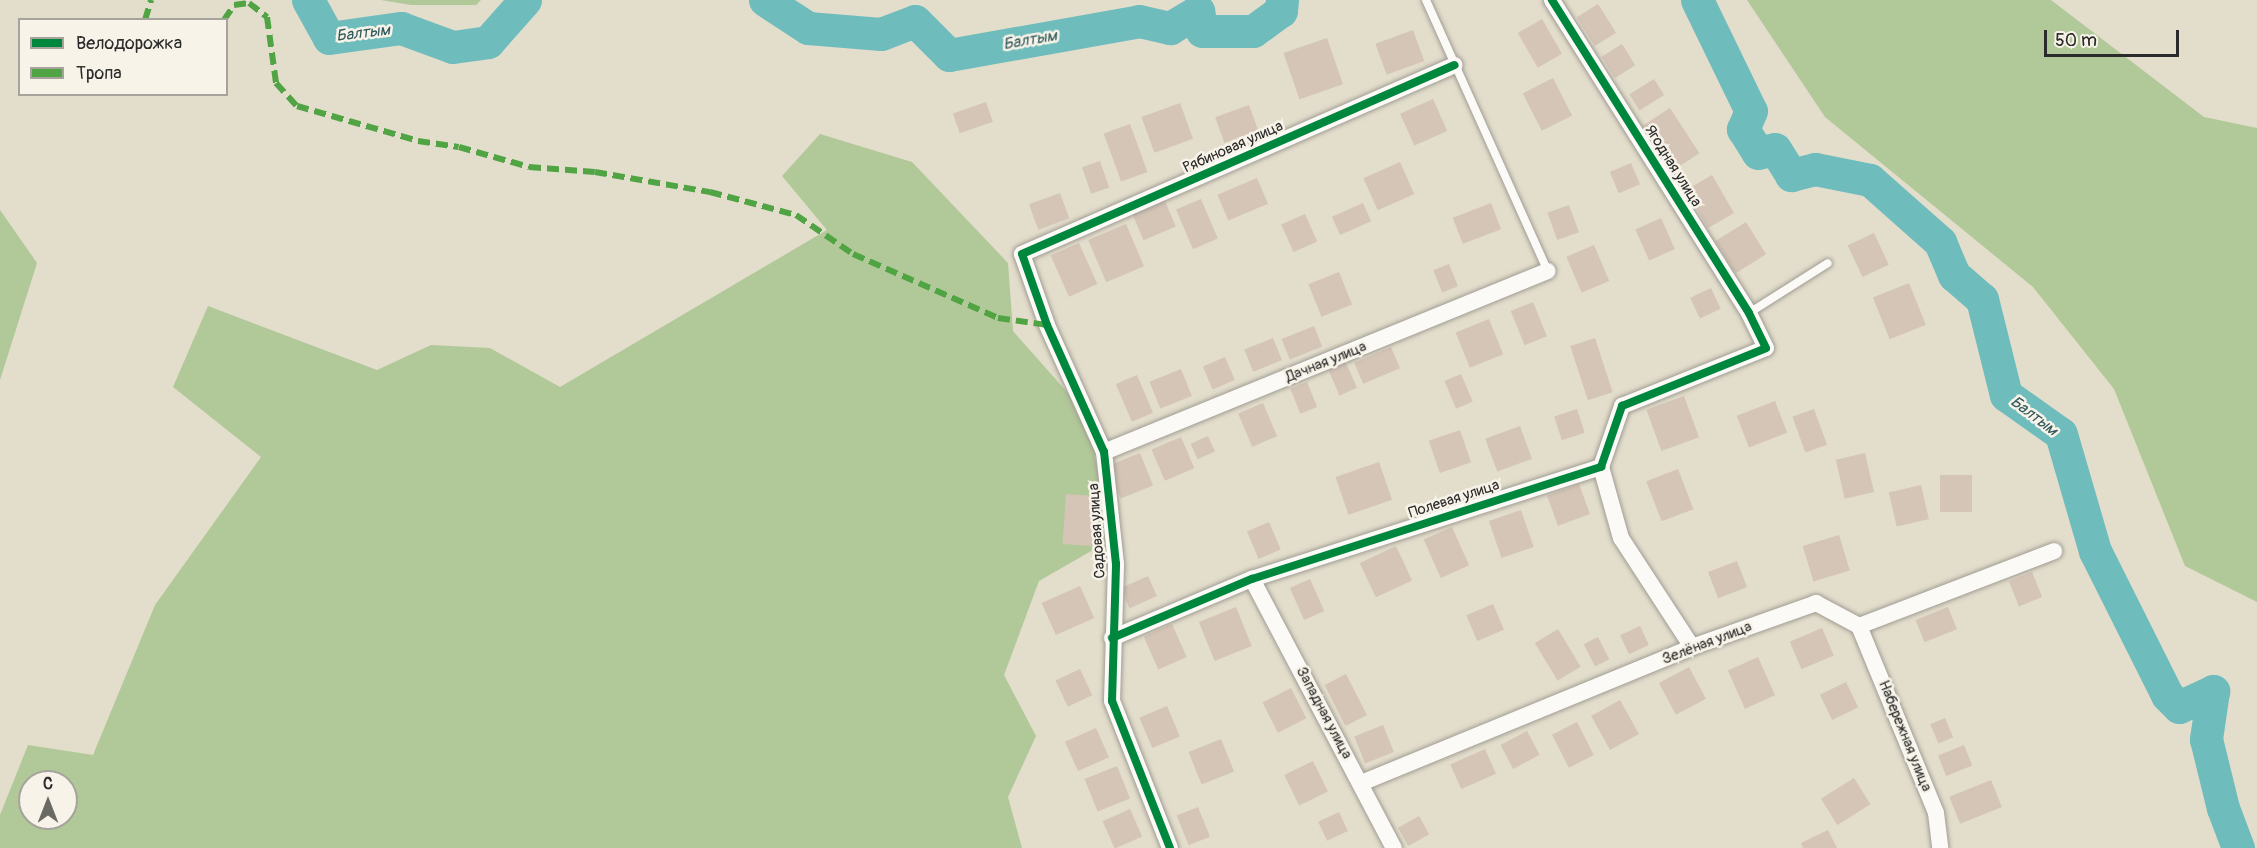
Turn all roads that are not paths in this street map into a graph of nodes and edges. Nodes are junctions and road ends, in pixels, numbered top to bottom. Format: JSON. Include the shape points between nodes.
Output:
{"nodes":[{"id":1,"x":1426,"y":0,"type":"edge"},
{"id":2,"x":1552,"y":0,"type":"edge"},
{"id":3,"x":1455,"y":65,"type":"junction"},
{"id":4,"x":1022,"y":254,"type":"joint"},
{"id":5,"x":1828,"y":263,"type":"dead end"},
{"id":6,"x":1548,"y":271,"type":"joint"},
{"id":7,"x":1749,"y":313,"type":"junction"},
{"id":8,"x":1104,"y":452,"type":"junction"},
{"id":9,"x":1601,"y":466,"type":"junction"},
{"id":10,"x":2054,"y":551,"type":"dead end"},
{"id":11,"x":1252,"y":579,"type":"junction"},
{"id":12,"x":1858,"y":626,"type":"junction"},
{"id":13,"x":1112,"y":638,"type":"junction"},
{"id":14,"x":1692,"y":647,"type":"junction"},
{"id":15,"x":1361,"y":783,"type":"junction"},
{"id":16,"x":1170,"y":848,"type":"edge"},
{"id":17,"x":1394,"y":848,"type":"edge"},
{"id":18,"x":1940,"y":848,"type":"edge"}],
"edges":[{"from":1,"to":3,"type":"lane"},
{"from":2,"to":7,"type":"street","name":"Ягодная улица"},
{"from":3,"to":4,"type":"street","name":"Рябиновая улица"},
{"from":3,"to":6,"type":"lane"},
{"from":4,"to":8,"type":"street","name":"Садовая улица","via":[[1047,325]]},
{"from":5,"to":7,"type":"lane"},
{"from":6,"to":8,"type":"street","name":"Дачная улица"},
{"from":7,"to":9,"type":"street","name":"Ягодная улица","via":[[1766,348],[1622,406]]},
{"from":8,"to":13,"type":"street","name":"Садовая улица","via":[[1116,564]]},
{"from":9,"to":11,"type":"street","name":"Полевая улица"},
{"from":9,"to":14,"type":"street","via":[[1621,538]]},
{"from":10,"to":12,"type":"street"},
{"from":11,"to":13,"type":"street","name":"Полевая улица"},
{"from":11,"to":15,"type":"street","name":"Западная улица"},
{"from":12,"to":14,"type":"street","name":"Зелёная улица","via":[[1816,603]]},
{"from":12,"to":18,"type":"street","name":"Набережная улица","via":[[1936,813]]},
{"from":13,"to":16,"type":"street","name":"Садовая улица","via":[[1112,700]]},
{"from":14,"to":15,"type":"street","name":"Зелёная улица"},
{"from":15,"to":17,"type":"street","name":"Западная улица"}]}
